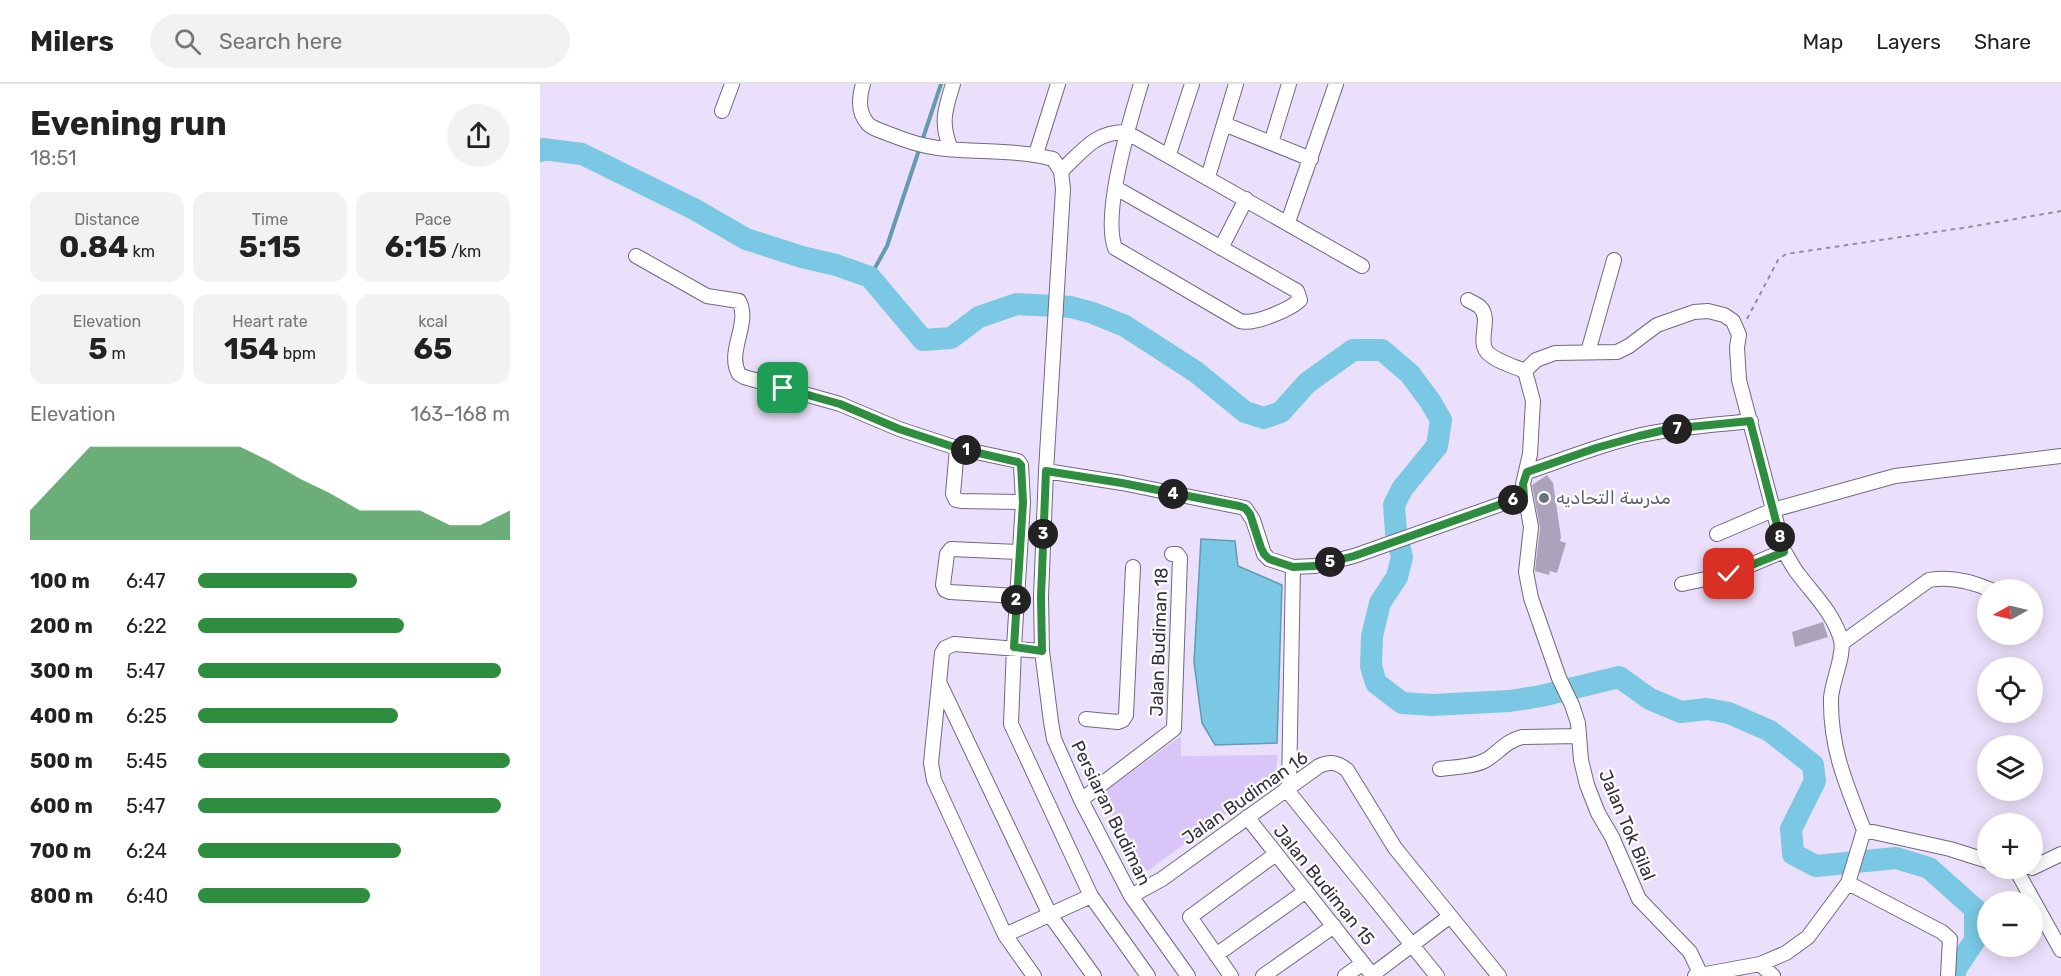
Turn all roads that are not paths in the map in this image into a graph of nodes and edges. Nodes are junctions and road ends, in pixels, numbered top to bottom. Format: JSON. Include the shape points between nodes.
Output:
{"nodes":[{"id":1,"x":732,"y":84,"type":"edge"},
{"id":2,"x":862,"y":84,"type":"edge"},
{"id":3,"x":953,"y":84,"type":"edge"},
{"id":4,"x":1058,"y":84,"type":"edge"},
{"id":5,"x":1141,"y":84,"type":"edge"},
{"id":6,"x":1192,"y":84,"type":"edge"},
{"id":7,"x":1236,"y":84,"type":"edge"},
{"id":8,"x":1289,"y":84,"type":"edge"},
{"id":9,"x":1336,"y":84,"type":"edge"},
{"id":10,"x":722,"y":111,"type":"dead end"},
{"id":11,"x":1224,"y":124,"type":"junction"},
{"id":12,"x":1126,"y":132,"type":"junction"},
{"id":13,"x":1271,"y":144,"type":"junction"},
{"id":14,"x":951,"y":149,"type":"junction"},
{"id":15,"x":1036,"y":154,"type":"junction"},
{"id":16,"x":1169,"y":154,"type":"junction"},
{"id":17,"x":1311,"y":159,"type":"junction"},
{"id":18,"x":1060,"y":171,"type":"junction"},
{"id":19,"x":1208,"y":177,"type":"junction"},
{"id":20,"x":1116,"y":188,"type":"junction"},
{"id":21,"x":1246,"y":199,"type":"junction"},
{"id":22,"x":1288,"y":222,"type":"junction"},
{"id":23,"x":1221,"y":248,"type":"junction"},
{"id":24,"x":636,"y":256,"type":"dead end"},
{"id":25,"x":1614,"y":260,"type":"dead end"},
{"id":26,"x":1362,"y":266,"type":"dead end"},
{"id":27,"x":1468,"y":300,"type":"dead end"},
{"id":28,"x":1588,"y":352,"type":"junction"},
{"id":29,"x":1524,"y":371,"type":"junction"},
{"id":30,"x":1750,"y":421,"type":"junction"},
{"id":31,"x":957,"y":448,"type":"junction"},
{"id":32,"x":2061,"y":456,"type":"edge"},
{"id":33,"x":1046,"y":471,"type":"junction"},
{"id":34,"x":1527,"y":472,"type":"junction"},
{"id":35,"x":1524,"y":496,"type":"junction"},
{"id":36,"x":1023,"y":502,"type":"junction"},
{"id":37,"x":1773,"y":510,"type":"junction"},
{"id":38,"x":1717,"y":534,"type":"dead end"},
{"id":39,"x":1019,"y":552,"type":"junction"},
{"id":40,"x":1784,"y":552,"type":"junction"},
{"id":41,"x":1172,"y":554,"type":"dead end"},
{"id":42,"x":1133,"y":567,"type":"dead end"},
{"id":43,"x":1293,"y":567,"type":"junction"},
{"id":44,"x":1977,"y":583,"type":"edge"},
{"id":45,"x":1682,"y":584,"type":"dead end"},
{"id":46,"x":1017,"y":596,"type":"junction"},
{"id":47,"x":1842,"y":643,"type":"junction"},
{"id":48,"x":1014,"y":647,"type":"junction"},
{"id":49,"x":1042,"y":651,"type":"junction"},
{"id":50,"x":938,"y":680,"type":"junction"},
{"id":51,"x":1086,"y":720,"type":"dead end"},
{"id":52,"x":1579,"y":736,"type":"junction"},
{"id":53,"x":1440,"y":769,"type":"dead end"},
{"id":54,"x":1287,"y":788,"type":"junction"},
{"id":55,"x":1081,"y":800,"type":"junction"},
{"id":56,"x":1247,"y":817,"type":"junction"},
{"id":57,"x":1863,"y":834,"type":"junction"},
{"id":58,"x":1276,"y":854,"type":"junction"},
{"id":59,"x":2061,"y":854,"type":"edge"},
{"id":60,"x":1977,"y":858,"type":"edge"},
{"id":61,"x":2043,"y":863,"type":"edge"},
{"id":62,"x":2021,"y":879,"type":"edge"},
{"id":63,"x":1848,"y":883,"type":"junction"},
{"id":64,"x":1306,"y":891,"type":"junction"},
{"id":65,"x":1091,"y":896,"type":"junction"},
{"id":66,"x":1131,"y":896,"type":"junction"},
{"id":67,"x":1050,"y":915,"type":"junction"},
{"id":68,"x":1449,"y":917,"type":"junction"},
{"id":69,"x":1334,"y":926,"type":"junction"},
{"id":70,"x":1005,"y":935,"type":"junction"},
{"id":71,"x":1412,"y":945,"type":"junction"},
{"id":72,"x":2061,"y":950,"type":"edge"},
{"id":73,"x":1216,"y":955,"type":"junction"},
{"id":74,"x":1363,"y":963,"type":"junction"},
{"id":75,"x":1760,"y":964,"type":"junction"},
{"id":76,"x":1034,"y":976,"type":"edge"},
{"id":77,"x":1095,"y":976,"type":"edge"},
{"id":78,"x":1148,"y":976,"type":"edge"},
{"id":79,"x":1188,"y":976,"type":"edge"},
{"id":80,"x":1231,"y":976,"type":"edge"},
{"id":81,"x":1263,"y":976,"type":"edge"},
{"id":82,"x":1345,"y":976,"type":"edge"},
{"id":83,"x":1372,"y":976,"type":"edge"},
{"id":84,"x":1437,"y":976,"type":"edge"},
{"id":85,"x":1498,"y":976,"type":"edge"},
{"id":86,"x":1698,"y":976,"type":"edge"},
{"id":87,"x":1773,"y":976,"type":"edge"},
{"id":88,"x":1948,"y":976,"type":"edge"}],
"edges":[{"from":1,"to":10,"type":"street"},
{"from":2,"to":14,"type":"street","via":[[860,105],[872,127],[904,140]]},
{"from":3,"to":14,"type":"street","via":[[945,111],[946,138]]},
{"from":4,"to":15,"type":"street"},
{"from":5,"to":12,"type":"street"},
{"from":6,"to":16,"type":"street"},
{"from":7,"to":11,"type":"street"},
{"from":8,"to":13,"type":"street"},
{"from":9,"to":17,"type":"street"},
{"from":11,"to":13,"type":"street"},
{"from":11,"to":19,"type":"street"},
{"from":12,"to":16,"type":"street"},
{"from":12,"to":18,"type":"street","via":[[1098,137]]},
{"from":12,"to":20,"type":"street"},
{"from":13,"to":17,"type":"street"},
{"from":14,"to":15,"type":"street"},
{"from":15,"to":18,"type":"street","via":[[1053,159]]},
{"from":16,"to":19,"type":"street"},
{"from":17,"to":22,"type":"street"},
{"from":18,"to":33,"type":"street","name":"Persiaran Budiman","via":[[1063,189]]},
{"from":19,"to":21,"type":"street"},
{"from":20,"to":23,"type":"street"},
{"from":20,"to":23,"type":"street","via":[[1111,230],[1115,248],[1240,321],[1254,322],[1297,303],[1297,291]]},
{"from":21,"to":22,"type":"street"},
{"from":21,"to":23,"type":"street"},
{"from":22,"to":26,"type":"street"},
{"from":24,"to":31,"type":"street","via":[[708,296],[739,301],[743,314],[734,361],[744,377],[840,404]]},
{"from":25,"to":28,"type":"street"},
{"from":27,"to":29,"type":"street","via":[[1481,307],[1484,315],[1485,350]]},
{"from":28,"to":29,"type":"street","via":[[1555,353],[1536,360]]},
{"from":28,"to":30,"type":"street","via":[[1617,352],[1657,325],[1694,312],[1724,315],[1733,321],[1739,335],[1739,380]]},
{"from":29,"to":34,"type":"street","via":[[1533,401]]},
{"from":30,"to":34,"type":"street","via":[[1669,429]]},
{"from":30,"to":37,"type":"street"},
{"from":31,"to":36,"type":"street","via":[[1018,462],[1022,469]]},
{"from":31,"to":36,"type":"street","via":[[953,494],[956,500]]},
{"from":32,"to":37,"type":"street","via":[[1895,476]]},
{"from":33,"to":43,"type":"street","via":[[1245,508],[1264,554]]},
{"from":33,"to":49,"type":"street","name":"Persiaran Budiman"},
{"from":34,"to":35,"type":"street"},
{"from":35,"to":43,"type":"street","via":[[1382,547],[1315,566]]},
{"from":35,"to":52,"type":"street","name":"Jalan Tok Bilal","via":[[1532,527],[1526,572],[1531,598],[1568,694]]},
{"from":36,"to":39,"type":"street"},
{"from":37,"to":38,"type":"street"},
{"from":37,"to":40,"type":"street"},
{"from":39,"to":46,"type":"street"},
{"from":39,"to":46,"type":"street","via":[[951,549],[943,585],[950,592]]},
{"from":40,"to":45,"type":"street","via":[[1729,574]]},
{"from":40,"to":47,"type":"street","via":[[1826,608]]},
{"from":41,"to":55,"type":"street","name":"Jalan Budiman 18","via":[[1180,558],[1174,729]]},
{"from":42,"to":51,"type":"street","via":[[1126,715],[1118,722]]},
{"from":43,"to":54,"type":"street"},
{"from":44,"to":47,"type":"street","via":[[1945,577],[1929,580]]},
{"from":46,"to":48,"type":"street"},
{"from":47,"to":57,"type":"street","via":[[1831,695],[1835,752]]},
{"from":48,"to":49,"type":"street"},
{"from":48,"to":50,"type":"street","via":[[949,645],[942,653]]},
{"from":48,"to":65,"type":"street","via":[[1011,724]]},
{"from":49,"to":55,"type":"street","name":"Persiaran Budiman","via":[[1054,739]]},
{"from":50,"to":67,"type":"street"},
{"from":50,"to":70,"type":"street","via":[[931,772]]},
{"from":52,"to":53,"type":"street","via":[[1513,739],[1485,761]]},
{"from":52,"to":86,"type":"street","name":"Jalan Tok Bilal","via":[[1587,785],[1640,899],[1690,952]]},
{"from":54,"to":56,"type":"street","name":"Jalan Budiman 16"},
{"from":54,"to":68,"type":"street","name":"Jalan Budiman 16","via":[[1324,764],[1339,764],[1347,770],[1395,848]]},
{"from":54,"to":71,"type":"street"},
{"from":55,"to":66,"type":"street","name":"Persiaran Budiman"},
{"from":56,"to":58,"type":"street","name":"Jalan Budiman 15"},
{"from":56,"to":66,"type":"street","name":"Jalan Budiman 16","via":[[1162,879]]},
{"from":57,"to":60,"type":"street"},
{"from":57,"to":63,"type":"street"},
{"from":58,"to":64,"type":"street","name":"Jalan Budiman 15"},
{"from":58,"to":73,"type":"street","via":[[1190,917]]},
{"from":59,"to":61,"type":"street"},
{"from":62,"to":72,"type":"street"},
{"from":63,"to":75,"type":"street","via":[[1808,937],[1786,953]]},
{"from":63,"to":88,"type":"street","via":[[1950,939]]},
{"from":64,"to":69,"type":"street","name":"Jalan Budiman 15"},
{"from":64,"to":73,"type":"street"},
{"from":65,"to":67,"type":"street"},
{"from":65,"to":78,"type":"street"},
{"from":66,"to":79,"type":"street","name":"Persiaran Budiman"},
{"from":67,"to":70,"type":"street"},
{"from":67,"to":77,"type":"street"},
{"from":68,"to":71,"type":"street"},
{"from":68,"to":85,"type":"street","name":"Jalan Budiman 16"},
{"from":69,"to":74,"type":"street","name":"Jalan Budiman 15"},
{"from":69,"to":81,"type":"street"},
{"from":70,"to":76,"type":"street"},
{"from":71,"to":83,"type":"street"},
{"from":71,"to":84,"type":"street"},
{"from":73,"to":80,"type":"street"},
{"from":74,"to":82,"type":"street"},
{"from":74,"to":83,"type":"street","name":"Jalan Budiman 15"},
{"from":75,"to":86,"type":"street"},
{"from":75,"to":87,"type":"street"}]}
